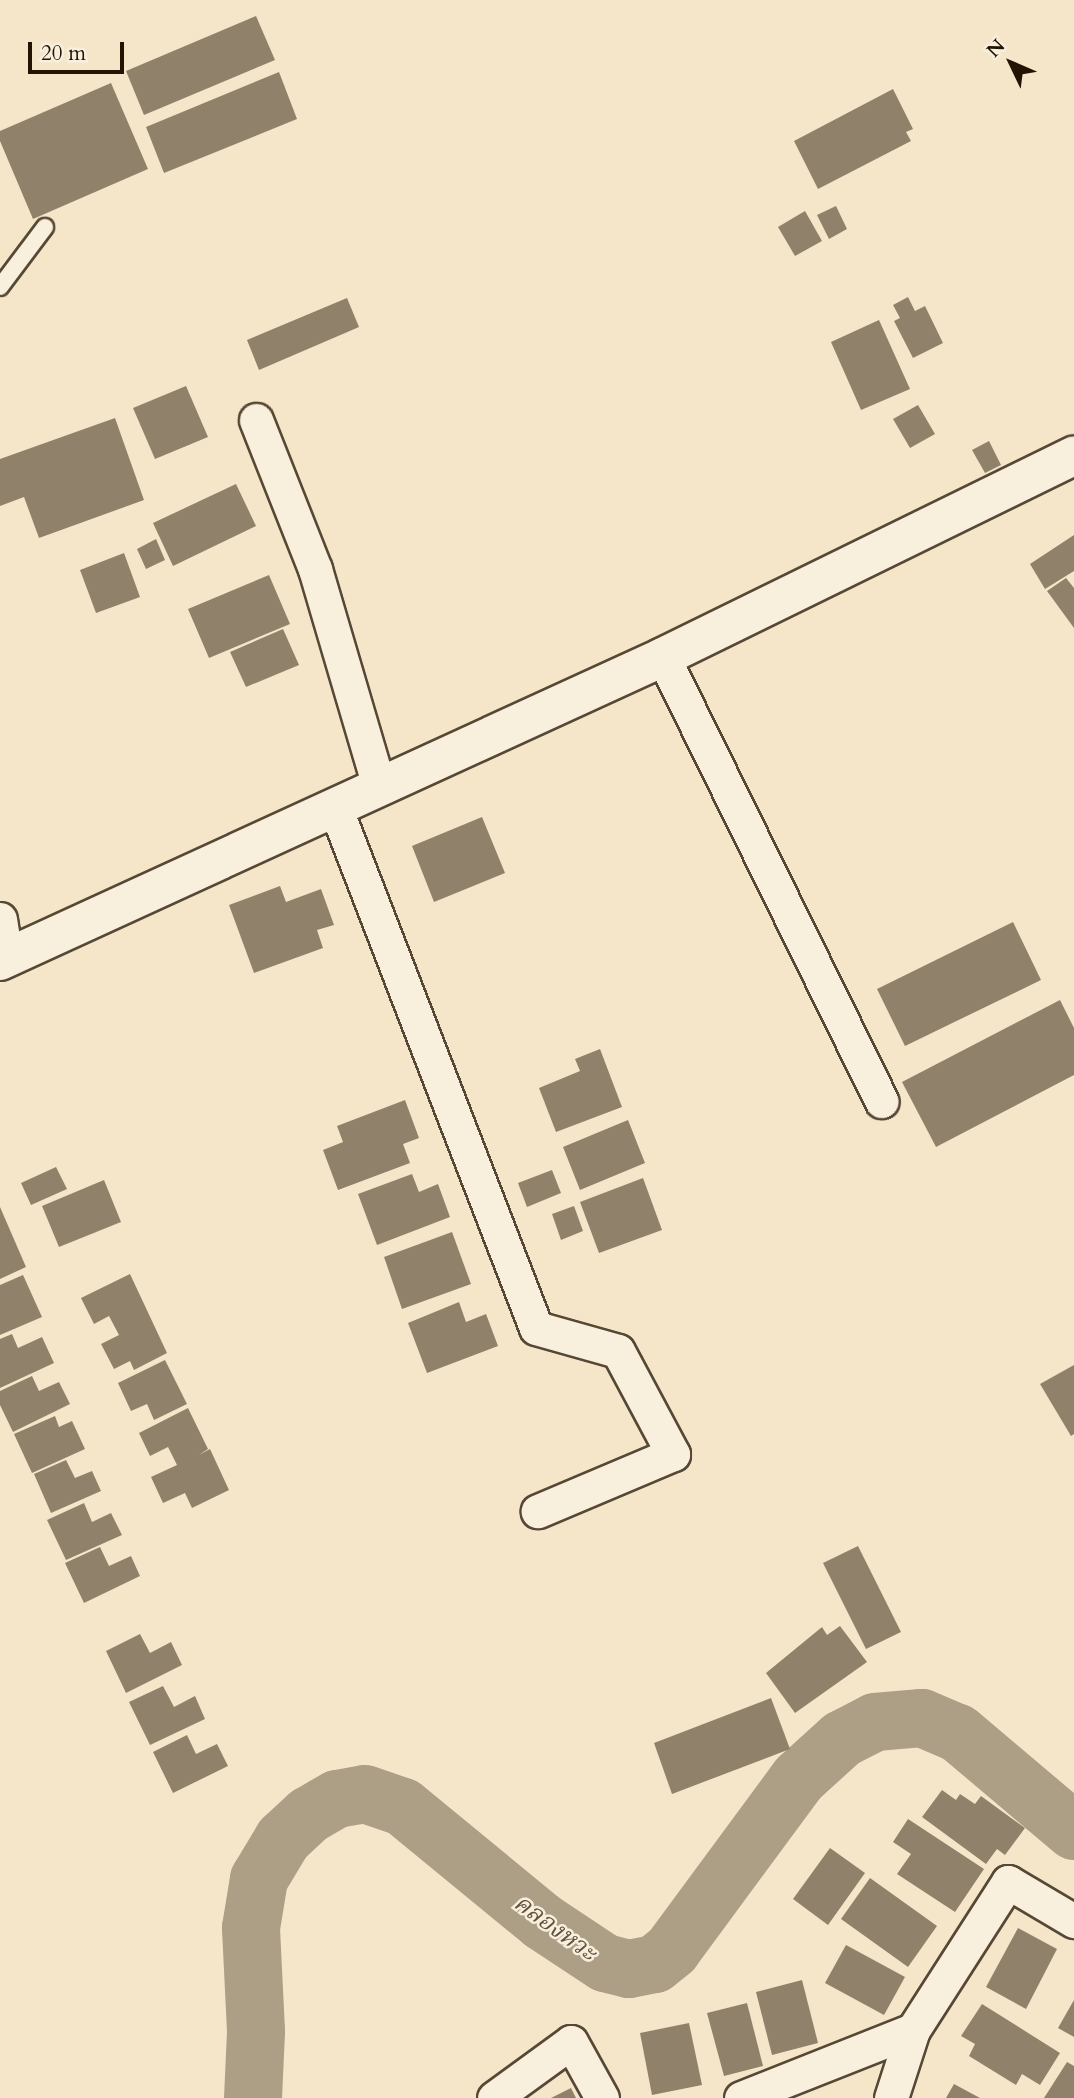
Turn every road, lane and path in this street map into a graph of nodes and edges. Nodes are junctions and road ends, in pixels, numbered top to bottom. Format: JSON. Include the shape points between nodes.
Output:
{"nodes":[{"id":1,"x":45,"y":227,"type":"dead end"},
{"id":2,"x":0,"y":287,"type":"edge"},
{"id":3,"x":256,"y":420,"type":"dead end"},
{"id":4,"x":1074,"y":456,"type":"edge"},
{"id":5,"x":663,"y":657,"type":"junction"},
{"id":6,"x":379,"y":787,"type":"junction"},
{"id":7,"x":335,"y":807,"type":"junction"},
{"id":8,"x":0,"y":919,"type":"edge"},
{"id":9,"x":3,"y":959,"type":"edge"},
{"id":10,"x":881,"y":1101,"type":"dead end"},
{"id":11,"x":538,"y":1511,"type":"dead end"},
{"id":12,"x":1074,"y":1921,"type":"edge"},
{"id":13,"x":913,"y":2030,"type":"junction"},
{"id":14,"x":494,"y":2098,"type":"edge"},
{"id":15,"x":602,"y":2098,"type":"edge"},
{"id":16,"x":740,"y":2098,"type":"edge"},
{"id":17,"x":891,"y":2098,"type":"edge"}],
"edges":[{"from":1,"to":2,"type":"lane"},
{"from":3,"to":6,"type":"street","via":[[315,569]]},
{"from":4,"to":5,"type":"street"},
{"from":5,"to":6,"type":"street"},
{"from":5,"to":10,"type":"street"},
{"from":6,"to":7,"type":"street"},
{"from":7,"to":9,"type":"street"},
{"from":7,"to":11,"type":"street","via":[[536,1328],[618,1351],[673,1454]]},
{"from":8,"to":9,"type":"street"},
{"from":12,"to":13,"type":"street","via":[[1008,1882]]},
{"from":13,"to":16,"type":"street"},
{"from":13,"to":17,"type":"street"},
{"from":14,"to":15,"type":"street","via":[[571,2042]]}]}
